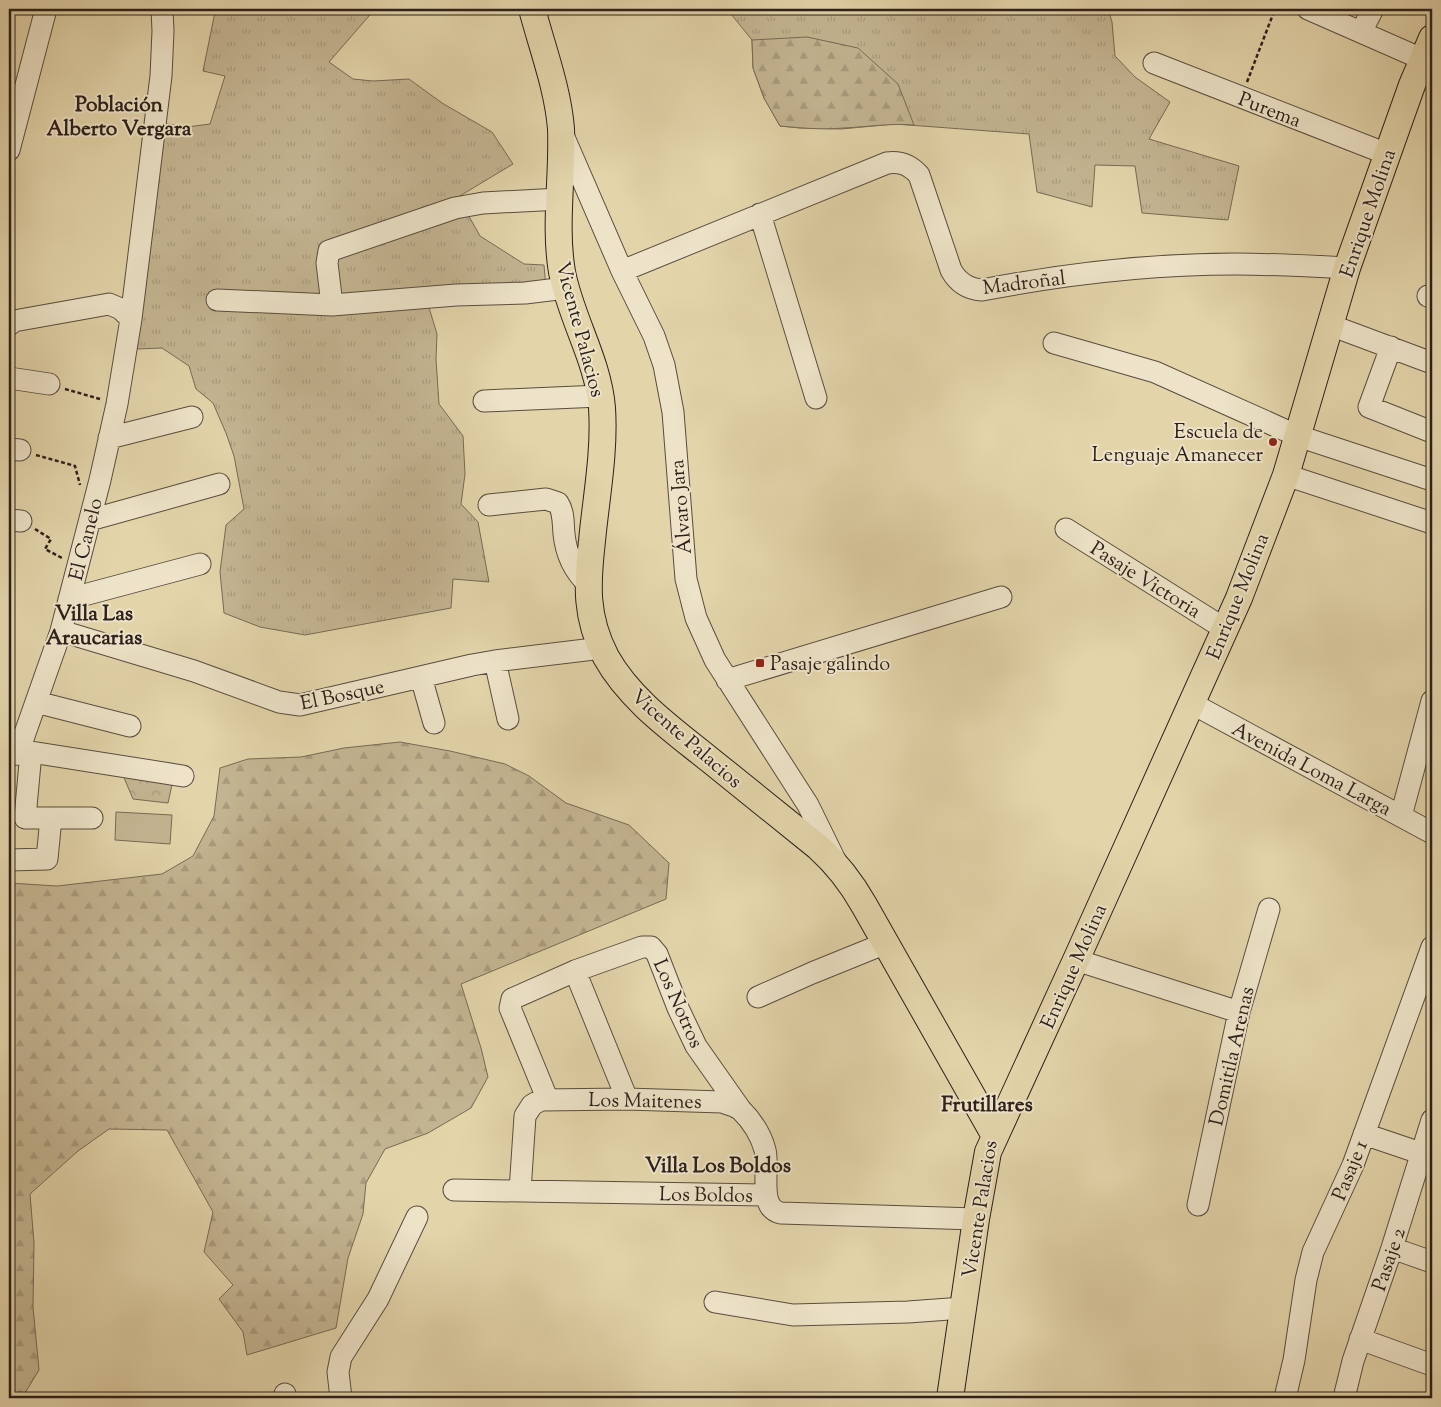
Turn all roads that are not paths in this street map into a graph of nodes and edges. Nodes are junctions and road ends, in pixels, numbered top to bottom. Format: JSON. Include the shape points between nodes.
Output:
{"nodes":[{"id":1,"x":46,"y":9,"type":"edge"},
{"id":2,"x":162,"y":9,"type":"edge"},
{"id":3,"x":1309,"y":9,"type":"edge"},
{"id":4,"x":1373,"y":9,"type":"edge"},
{"id":5,"x":535,"y":10,"type":"edge"},
{"id":6,"x":1361,"y":32,"type":"junction"},
{"id":7,"x":1427,"y":48,"type":"edge"},
{"id":8,"x":1154,"y":63,"type":"dead end"},
{"id":9,"x":561,"y":130,"type":"junction"},
{"id":10,"x":9,"y":150,"type":"edge"},
{"id":11,"x":1387,"y":154,"type":"junction"},
{"id":12,"x":560,"y":199,"type":"junction"},
{"id":13,"x":760,"y":214,"type":"junction"},
{"id":14,"x":1347,"y":268,"type":"junction"},
{"id":15,"x":622,"y":271,"type":"junction"},
{"id":16,"x":566,"y":288,"type":"junction"},
{"id":17,"x":217,"y":300,"type":"dead end"},
{"id":18,"x":332,"y":305,"type":"junction"},
{"id":19,"x":131,"y":319,"type":"junction"},
{"id":20,"x":9,"y":325,"type":"edge"},
{"id":21,"x":1330,"y":325,"type":"junction"},
{"id":22,"x":1054,"y":343,"type":"dead end"},
{"id":23,"x":1390,"y":347,"type":"junction"},
{"id":24,"x":1432,"y":363,"type":"edge"},
{"id":25,"x":9,"y":378,"type":"edge"},
{"id":26,"x":49,"y":384,"type":"road end"},
{"id":27,"x":600,"y":396,"type":"junction"},
{"id":28,"x":816,"y":398,"type":"dead end"},
{"id":29,"x":484,"y":401,"type":"dead end"},
{"id":30,"x":192,"y":417,"type":"dead end"},
{"id":31,"x":1432,"y":432,"type":"edge"},
{"id":32,"x":1298,"y":436,"type":"junction"},
{"id":33,"x":110,"y":438,"type":"junction"},
{"id":34,"x":1286,"y":475,"type":"junction"},
{"id":35,"x":1432,"y":480,"type":"edge"},
{"id":36,"x":219,"y":484,"type":"dead end"},
{"id":37,"x":488,"y":505,"type":"dead end"},
{"id":38,"x":90,"y":520,"type":"junction"},
{"id":39,"x":1432,"y":523,"type":"edge"},
{"id":40,"x":1066,"y":529,"type":"dead end"},
{"id":41,"x":200,"y":564,"type":"dead end"},
{"id":42,"x":588,"y":584,"type":"junction"},
{"id":43,"x":1001,"y":597,"type":"dead end"},
{"id":44,"x":69,"y":599,"type":"junction"},
{"id":45,"x":1225,"y":629,"type":"junction"},
{"id":46,"x":61,"y":631,"type":"junction"},
{"id":47,"x":602,"y":648,"type":"junction"},
{"id":48,"x":495,"y":660,"type":"junction"},
{"id":49,"x":421,"y":677,"type":"junction"},
{"id":50,"x":727,"y":680,"type":"junction"},
{"id":51,"x":1432,"y":701,"type":"edge"},
{"id":52,"x":36,"y":702,"type":"junction"},
{"id":53,"x":1192,"y":703,"type":"junction"},
{"id":54,"x":508,"y":719,"type":"dead end"},
{"id":55,"x":434,"y":723,"type":"dead end"},
{"id":56,"x":130,"y":726,"type":"dead end"},
{"id":57,"x":19,"y":753,"type":"edge"},
{"id":58,"x":183,"y":776,"type":"dead end"},
{"id":59,"x":1401,"y":816,"type":"junction"},
{"id":60,"x":51,"y":818,"type":"junction"},
{"id":61,"x":92,"y":818,"type":"dead end"},
{"id":62,"x":1432,"y":833,"type":"edge"},
{"id":63,"x":9,"y":860,"type":"edge"},
{"id":64,"x":839,"y":867,"type":"junction"},
{"id":65,"x":1269,"y":909,"type":"dead end"},
{"id":66,"x":886,"y":943,"type":"junction"},
{"id":67,"x":1432,"y":947,"type":"edge"},
{"id":68,"x":1076,"y":960,"type":"junction"},
{"id":69,"x":575,"y":971,"type":"junction"},
{"id":70,"x":758,"y":997,"type":"dead end"},
{"id":71,"x":1239,"y":1012,"type":"junction"},
{"id":72,"x":547,"y":1098,"type":"junction"},
{"id":73,"x":627,"y":1099,"type":"junction"},
{"id":74,"x":741,"y":1110,"type":"junction"},
{"id":75,"x":1432,"y":1120,"type":"edge"},
{"id":76,"x":1364,"y":1134,"type":"junction"},
{"id":77,"x":995,"y":1136,"type":"junction"},
{"id":78,"x":1427,"y":1155,"type":"edge"},
{"id":79,"x":454,"y":1190,"type":"dead end"},
{"id":80,"x":520,"y":1191,"type":"junction"},
{"id":81,"x":766,"y":1195,"type":"junction"},
{"id":82,"x":1198,"y":1205,"type":"dead end"},
{"id":83,"x":417,"y":1217,"type":"dead end"},
{"id":84,"x":976,"y":1219,"type":"junction"},
{"id":85,"x":1392,"y":1248,"type":"junction"},
{"id":86,"x":1432,"y":1262,"type":"edge"},
{"id":87,"x":715,"y":1302,"type":"dead end"},
{"id":88,"x":963,"y":1308,"type":"junction"},
{"id":89,"x":1360,"y":1339,"type":"junction"},
{"id":90,"x":1432,"y":1365,"type":"edge"},
{"id":91,"x":341,"y":1398,"type":"edge"},
{"id":92,"x":950,"y":1398,"type":"edge"},
{"id":93,"x":1285,"y":1398,"type":"edge"},
{"id":94,"x":1344,"y":1398,"type":"edge"}],
"edges":[{"from":1,"to":10,"type":"street"},
{"from":2,"to":19,"type":"street","name":"El Canelo","via":[[161,76]]},
{"from":3,"to":6,"type":"street"},
{"from":4,"to":6,"type":"street"},
{"from":5,"to":9,"type":"main road","name":"Vicente Palacios"},
{"from":6,"to":7,"type":"street"},
{"from":7,"to":11,"type":"main road","name":"Enrique Molina"},
{"from":8,"to":11,"type":"street","name":"Purema"},
{"from":9,"to":12,"type":"main road","name":"Vicente Palacios"},
{"from":9,"to":15,"type":"street","name":"Álvaro Jara"},
{"from":11,"to":14,"type":"main road","name":"Enrique Molina"},
{"from":12,"to":16,"type":"main road","name":"Vicente Palacios","via":[[560,254]]},
{"from":12,"to":18,"type":"street","via":[[483,203],[455,208],[330,251],[327,263]]},
{"from":13,"to":14,"type":"street","name":"Madroñal","via":[[894,162],[908,165],[919,176],[952,270],[963,284],[975,289],[1153,268],[1235,264]]},
{"from":13,"to":15,"type":"street","name":"Madroñal"},
{"from":13,"to":28,"type":"street"},
{"from":14,"to":21,"type":"main road","name":"Enrique Molina"},
{"from":15,"to":50,"type":"street","name":"Álvaro Jara","via":[[654,336],[668,381],[686,579],[704,640]]},
{"from":16,"to":18,"type":"street"},
{"from":16,"to":27,"type":"main road","name":"Vicente Palacios","via":[[591,357]]},
{"from":17,"to":18,"type":"street"},
{"from":19,"to":20,"type":"street","via":[[121,309],[109,304],[14,321]]},
{"from":19,"to":33,"type":"street","name":"El Canelo"},
{"from":21,"to":23,"type":"street"},
{"from":21,"to":32,"type":"main road","name":"Enrique Molina"},
{"from":22,"to":32,"type":"street","via":[[1155,372]]},
{"from":23,"to":24,"type":"street"},
{"from":23,"to":31,"type":"street","via":[[1369,407]]},
{"from":25,"to":26,"type":"street"},
{"from":27,"to":29,"type":"street"},
{"from":27,"to":42,"type":"main road","name":"Vicente Palacios","via":[[602,427]]},
{"from":30,"to":33,"type":"street"},
{"from":32,"to":34,"type":"main road","name":"Enrique Molina"},
{"from":32,"to":35,"type":"street"},
{"from":33,"to":38,"type":"street","name":"El Canelo"},
{"from":34,"to":39,"type":"street"},
{"from":34,"to":45,"type":"main road","name":"Enrique Molina"},
{"from":36,"to":38,"type":"street"},
{"from":37,"to":42,"type":"street","via":[[546,499],[558,503],[570,556],[576,570]]},
{"from":38,"to":44,"type":"street","name":"El Canelo"},
{"from":40,"to":45,"type":"street","name":"Pasaje Victoria"},
{"from":41,"to":44,"type":"street"},
{"from":42,"to":47,"type":"main road","name":"Vicente Palacios","via":[[589,610]]},
{"from":43,"to":50,"type":"street"},
{"from":44,"to":46,"type":"street","name":"El Canelo"},
{"from":45,"to":53,"type":"main road","name":"Enrique Molina"},
{"from":46,"to":49,"type":"street","name":"El Bosque","via":[[289,704],[308,704]]},
{"from":46,"to":52,"type":"street","name":"El Canelo"},
{"from":47,"to":48,"type":"street","name":"El Bosque"},
{"from":47,"to":64,"type":"main road","name":"Vicente Palacios","via":[[616,673],[644,704]]},
{"from":48,"to":49,"type":"street","name":"El Bosque"},
{"from":48,"to":54,"type":"street"},
{"from":49,"to":55,"type":"street"},
{"from":50,"to":64,"type":"street","name":"Álvaro Jara","via":[[782,762]]},
{"from":51,"to":59,"type":"street"},
{"from":52,"to":56,"type":"street"},
{"from":52,"to":57,"type":"street","name":"El Canelo"},
{"from":53,"to":59,"type":"street","name":"Avenida Loma Larga"},
{"from":53,"to":68,"type":"main road","name":"Enrique Molina"},
{"from":57,"to":58,"type":"street"},
{"from":57,"to":60,"type":"street","name":"El Canelo","via":[[25,818]]},
{"from":59,"to":62,"type":"street","name":"Avenida Loma Larga"},
{"from":60,"to":61,"type":"street"},
{"from":60,"to":63,"type":"street","via":[[47,859]]},
{"from":64,"to":66,"type":"main road","name":"Vicente Palacios"},
{"from":65,"to":71,"type":"street","name":"Domitila Arenas"},
{"from":66,"to":70,"type":"street"},
{"from":66,"to":77,"type":"main road","name":"Vicente Palacios"},
{"from":67,"to":76,"type":"street","name":"Pasaje 1"},
{"from":68,"to":71,"type":"street"},
{"from":68,"to":77,"type":"main road","name":"Enrique Molina"},
{"from":69,"to":72,"type":"street","name":"Los Notros","via":[[510,1002]]},
{"from":69,"to":73,"type":"street"},
{"from":69,"to":74,"type":"street","name":"Los Notros","via":[[642,946],[654,950],[696,1046]]},
{"from":71,"to":82,"type":"street","name":"Domitila Arenas"},
{"from":72,"to":73,"type":"street","name":"Los Maitenes"},
{"from":72,"to":80,"type":"street","via":[[536,1102],[525,1116]]},
{"from":73,"to":74,"type":"street","name":"Los Maitenes","via":[[722,1102]]},
{"from":74,"to":81,"type":"street","name":"Los Notros","via":[[758,1132],[765,1149]]},
{"from":75,"to":78,"type":"street","name":"Pasaje 2"},
{"from":76,"to":78,"type":"street"},
{"from":76,"to":93,"type":"street","name":"Pasaje 1","via":[[1309,1266]]},
{"from":77,"to":84,"type":"main road","name":"Vicente Palacios","via":[[988,1152]]},
{"from":78,"to":85,"type":"street","name":"Pasaje 2"},
{"from":79,"to":80,"type":"street","name":"Los Boldos"},
{"from":80,"to":81,"type":"street","name":"Los Boldos"},
{"from":81,"to":84,"type":"street","name":"Los Boldos","via":[[769,1207],[781,1213]]},
{"from":83,"to":91,"type":"street","via":[[378,1299],[341,1356],[338,1372]]},
{"from":84,"to":88,"type":"main road","name":"Vicente Palacios"},
{"from":85,"to":86,"type":"street"},
{"from":85,"to":89,"type":"street","name":"Pasaje 2"},
{"from":87,"to":88,"type":"street","via":[[793,1315]]},
{"from":88,"to":92,"type":"main road","name":"Vicente Palacios"},
{"from":89,"to":90,"type":"street"},
{"from":89,"to":94,"type":"street","name":"Pasaje 2"}]}
